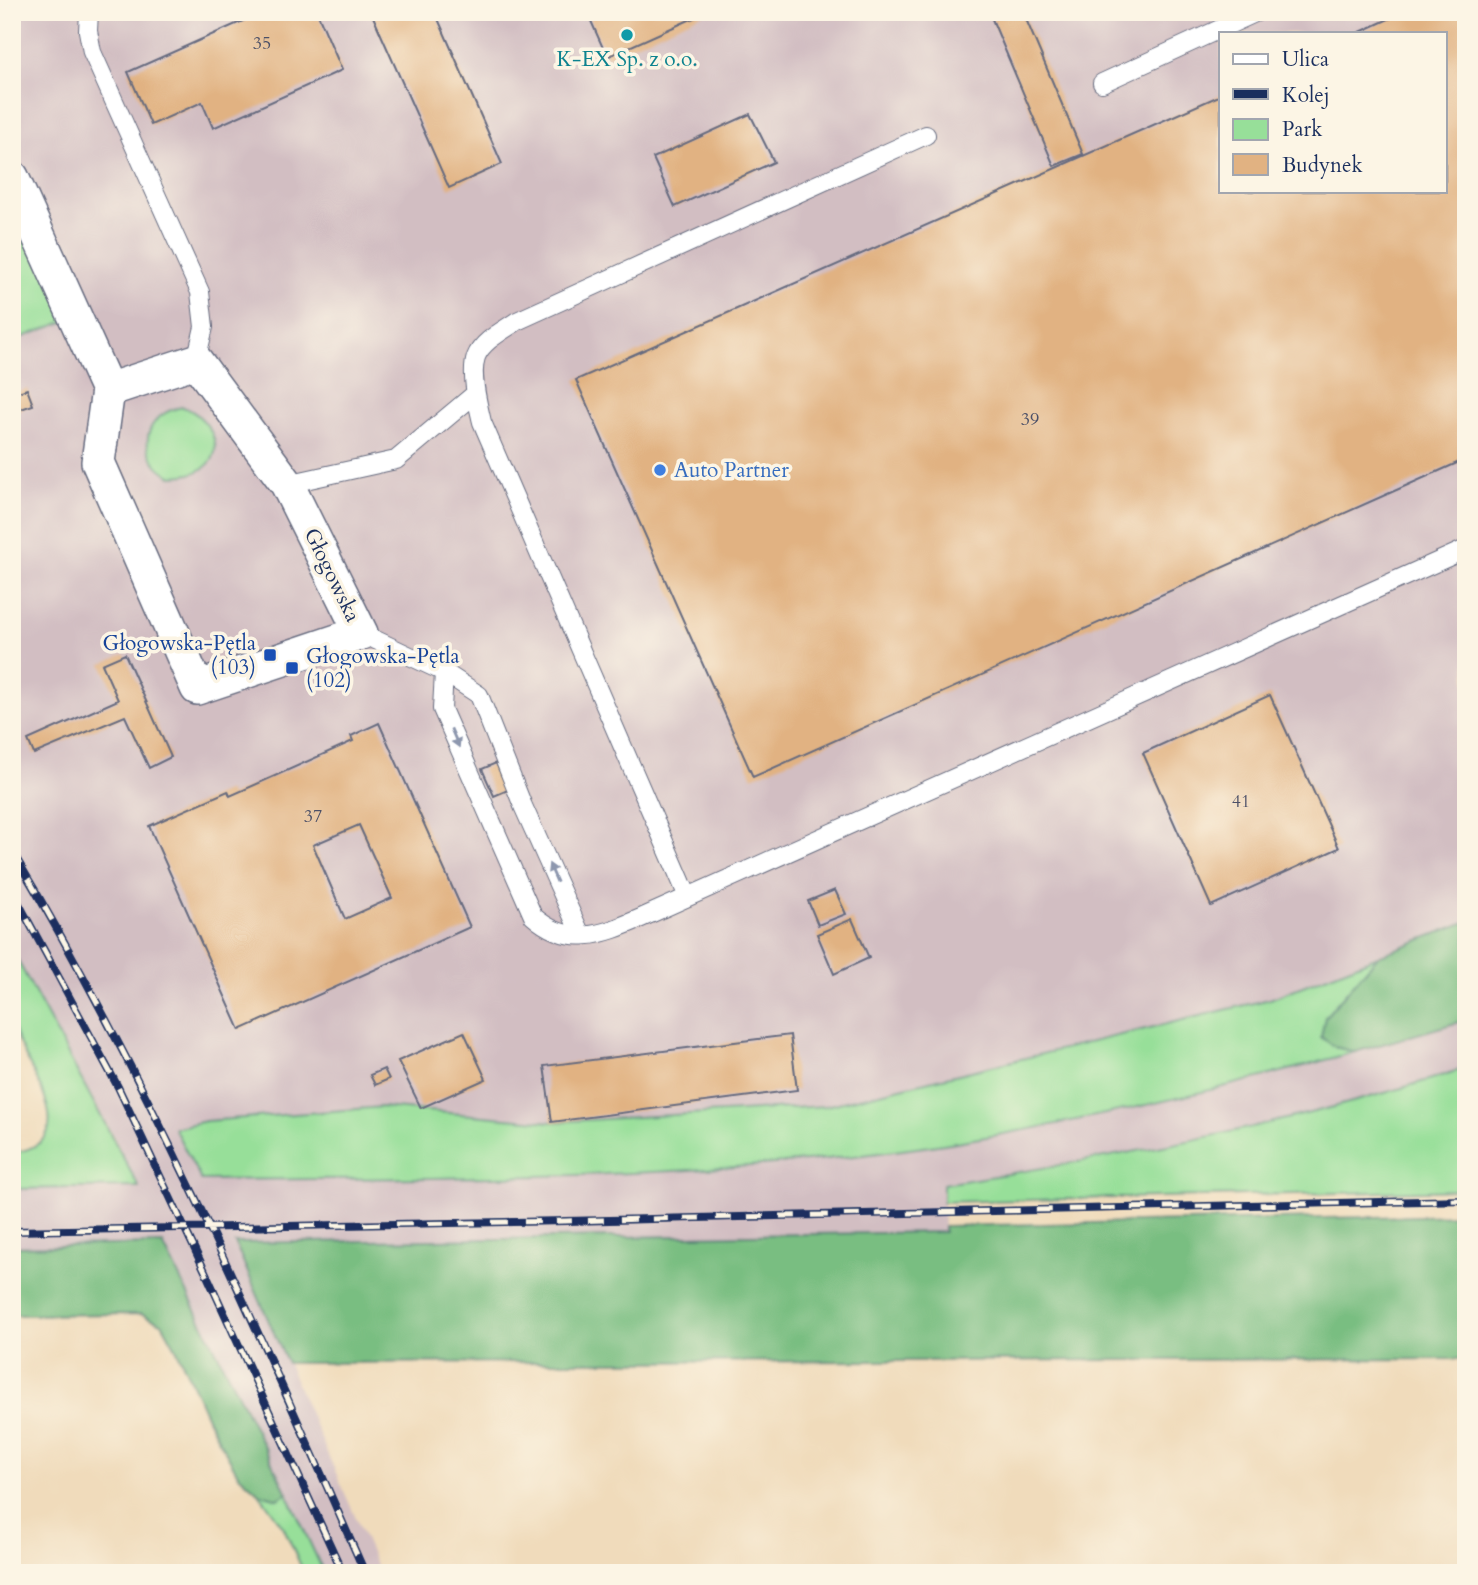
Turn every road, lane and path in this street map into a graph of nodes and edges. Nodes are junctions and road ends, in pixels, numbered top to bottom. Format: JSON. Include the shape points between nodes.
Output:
{"nodes":[{"id":1,"x":89,"y":12,"type":"edge"},
{"id":2,"x":1257,"y":12,"type":"edge"},
{"id":3,"x":1102,"y":83,"type":"dead end"},
{"id":4,"x":926,"y":135,"type":"dead end"},
{"id":5,"x":12,"y":177,"type":"edge"},
{"id":6,"x":196,"y":361,"type":"junction"},
{"id":7,"x":108,"y":390,"type":"junction"},
{"id":8,"x":475,"y":394,"type":"junction"},
{"id":9,"x":287,"y":484,"type":"junction"},
{"id":10,"x":1466,"y":549,"type":"edge"},
{"id":11,"x":361,"y":633,"type":"junction"},
{"id":12,"x":444,"y":673,"type":"junction"},
{"id":13,"x":688,"y":897,"type":"junction"},
{"id":14,"x":581,"y":935,"type":"junction"}],
"edges":[{"from":1,"to":6,"type":"lane","via":[[92,52],[200,292],[204,327]]},
{"from":2,"to":3,"type":"lane"},
{"from":4,"to":8,"type":"lane","via":[[517,321],[486,343],[476,357]]},
{"from":5,"to":7,"type":"street"},
{"from":6,"to":7,"type":"street"},
{"from":6,"to":9,"type":"street","name":"Głogowska"},
{"from":7,"to":11,"type":"street","name":"Głogowska","via":[[98,462],[197,688]]},
{"from":8,"to":9,"type":"lane","via":[[396,460]]},
{"from":8,"to":13,"type":"lane","via":[[482,422]]},
{"from":9,"to":11,"type":"street","name":"Głogowska"},
{"from":10,"to":13,"type":"lane"},
{"from":11,"to":12,"type":"lane"},
{"from":14,"to":12,"type":"lane","one_way":true,"via":[[479,695]]},
{"from":12,"to":14,"type":"lane","one_way":true,"via":[[442,709],[533,916],[552,931]]},
{"from":13,"to":14,"type":"lane","via":[[611,931]]}]}
